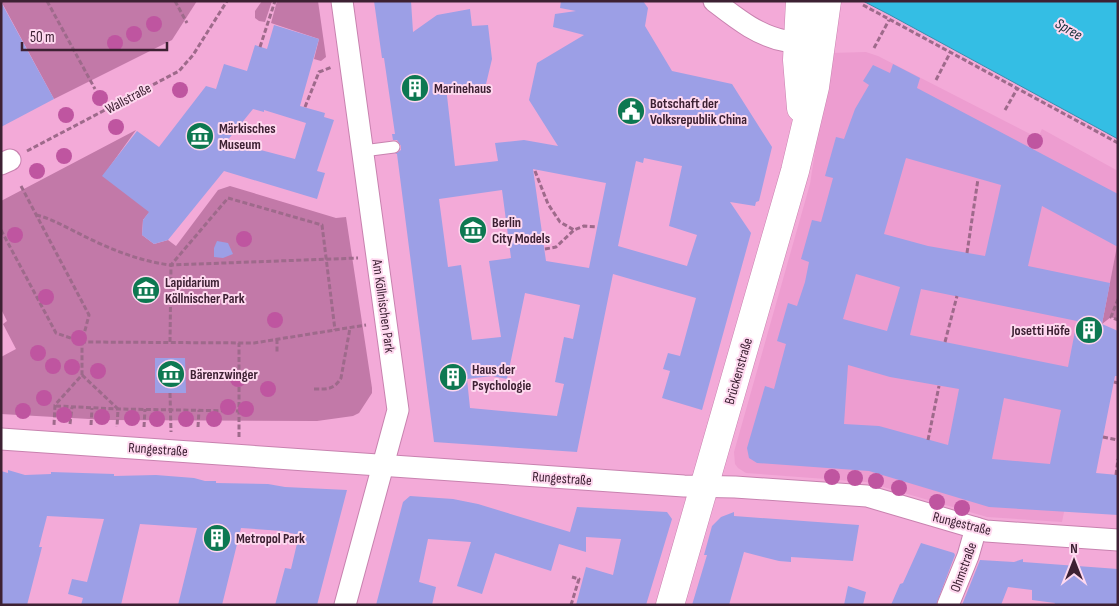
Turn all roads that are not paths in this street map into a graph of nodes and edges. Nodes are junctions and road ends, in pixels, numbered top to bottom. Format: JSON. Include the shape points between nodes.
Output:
{"nodes":[{"id":1,"x":342,"y":1,"type":"edge"},
{"id":2,"x":714,"y":1,"type":"edge"},
{"id":3,"x":800,"y":2,"type":"edge"},
{"id":4,"x":826,"y":4,"type":"edge"},
{"id":5,"x":809,"y":44,"type":"junction"},
{"id":6,"x":394,"y":147,"type":"dead end"},
{"id":7,"x":363,"y":151,"type":"junction"},
{"id":8,"x":1,"y":439,"type":"edge"},
{"id":9,"x":383,"y":465,"type":"junction"},
{"id":10,"x":704,"y":486,"type":"junction"},
{"id":11,"x":976,"y":528,"type":"junction"},
{"id":12,"x":1118,"y":540,"type":"edge"},
{"id":13,"x":345,"y":605,"type":"edge"},
{"id":14,"x":670,"y":605,"type":"edge"},
{"id":15,"x":948,"y":605,"type":"edge"}],
"edges":[{"from":1,"to":7,"type":"street","name":"Am Köllnischen Park"},
{"from":2,"to":5,"type":"street","via":[[752,28],[775,38]]},
{"from":3,"to":5,"type":"main road","name":"Brückenstraße"},
{"from":4,"to":5,"type":"main road","name":"Brückenstraße"},
{"from":5,"to":10,"type":"main road","name":"Brückenstraße","via":[[815,87],[790,187]]},
{"from":6,"to":7,"type":"lane"},
{"from":7,"to":9,"type":"street","name":"Am Köllnischen Park","via":[[398,410]]},
{"from":8,"to":9,"type":"street","name":"Rungestraße"},
{"from":9,"to":10,"type":"street","name":"Rungestraße"},
{"from":9,"to":13,"type":"street","name":"Am Köllnischen Park"},
{"from":10,"to":11,"type":"street","name":"Rungestraße","via":[[866,496]]},
{"from":10,"to":14,"type":"main road","name":"Brückenstraße"},
{"from":11,"to":12,"type":"street","name":"Rungestraße"},
{"from":11,"to":15,"type":"street","name":"Ohmstraße"}]}
